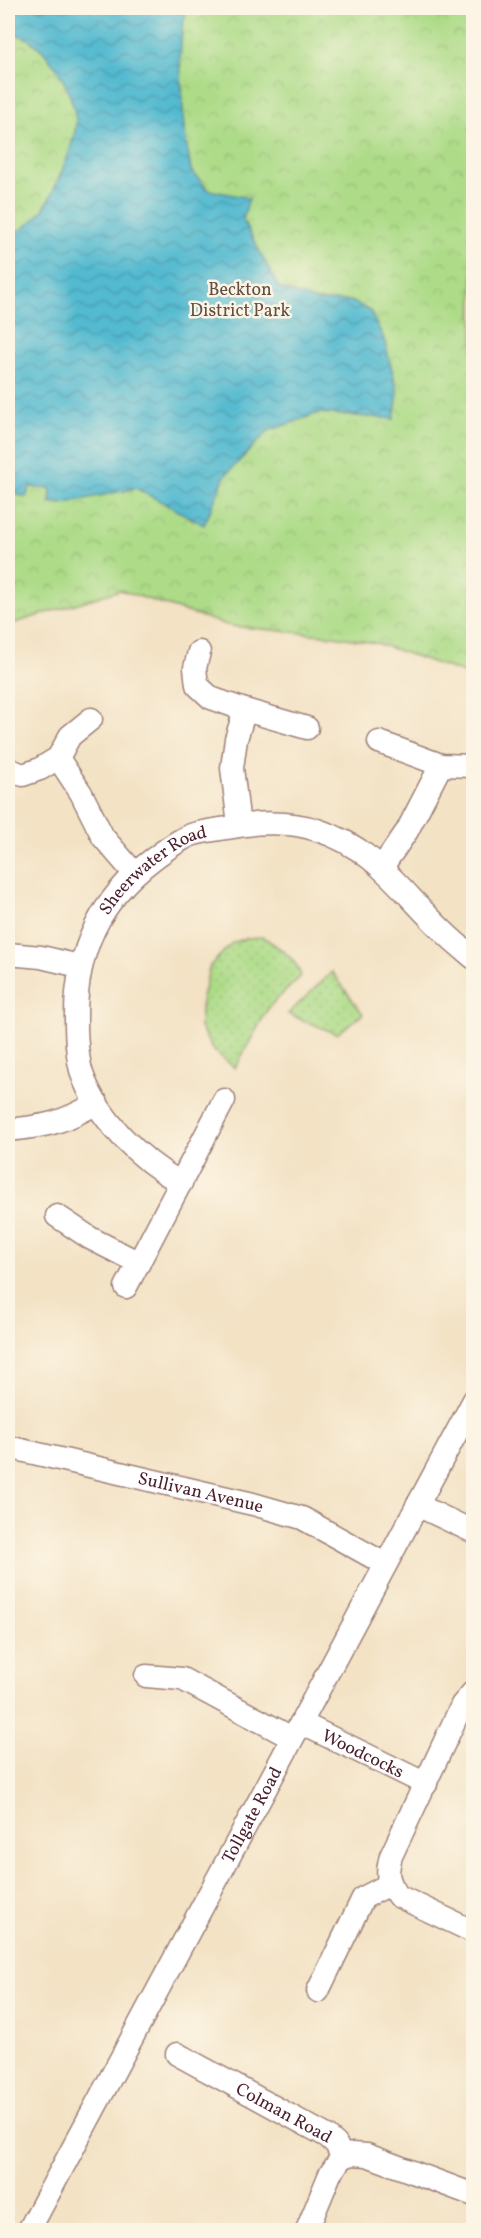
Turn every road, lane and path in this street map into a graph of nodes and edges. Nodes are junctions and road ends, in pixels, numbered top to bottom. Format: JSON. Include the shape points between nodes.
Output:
{"nodes":[{"id":1,"x":199,"y":652,"type":"dead end"},
{"id":2,"x":245,"y":710,"type":"junction"},
{"id":3,"x":91,"y":719,"type":"dead end"},
{"id":4,"x":307,"y":728,"type":"dead end"},
{"id":5,"x":380,"y":742,"type":"dead end"},
{"id":6,"x":58,"y":758,"type":"junction"},
{"id":7,"x":441,"y":765,"type":"junction"},
{"id":8,"x":474,"y":766,"type":"edge"},
{"id":9,"x":8,"y":769,"type":"edge"},
{"id":10,"x":239,"y":825,"type":"junction"},
{"id":11,"x":382,"y":867,"type":"junction"},
{"id":12,"x":134,"y":873,"type":"junction"},
{"id":13,"x":8,"y":954,"type":"edge"},
{"id":14,"x":474,"y":958,"type":"edge"},
{"id":15,"x":79,"y":966,"type":"junction"},
{"id":16,"x":224,"y":1100,"type":"dead end"},
{"id":17,"x":97,"y":1103,"type":"junction"},
{"id":18,"x":8,"y":1130,"type":"edge"},
{"id":19,"x":181,"y":1183,"type":"junction"},
{"id":20,"x":57,"y":1216,"type":"dead end"},
{"id":21,"x":139,"y":1263,"type":"junction"},
{"id":22,"x":126,"y":1287,"type":"dead end"},
{"id":23,"x":474,"y":1400,"type":"edge"},
{"id":24,"x":8,"y":1447,"type":"edge"},
{"id":25,"x":417,"y":1505,"type":"junction"},
{"id":26,"x":474,"y":1532,"type":"edge"},
{"id":27,"x":385,"y":1564,"type":"junction"},
{"id":28,"x":146,"y":1676,"type":"dead end"},
{"id":29,"x":474,"y":1691,"type":"edge"},
{"id":30,"x":297,"y":1731,"type":"junction"},
{"id":31,"x":426,"y":1784,"type":"junction"},
{"id":32,"x":390,"y":1884,"type":"junction"},
{"id":33,"x":474,"y":1932,"type":"edge"},
{"id":34,"x":318,"y":1991,"type":"dead end"},
{"id":35,"x":177,"y":2054,"type":"dead end"},
{"id":36,"x":342,"y":2157,"type":"junction"},
{"id":37,"x":474,"y":2195,"type":"edge"},
{"id":38,"x":29,"y":2230,"type":"edge"},
{"id":39,"x":307,"y":2230,"type":"edge"}],
"edges":[{"from":1,"to":2,"type":"street","via":[[195,668],[197,685],[211,698]]},
{"from":2,"to":4,"type":"street"},
{"from":2,"to":10,"type":"street","via":[[232,768]]},
{"from":3,"to":6,"type":"street","via":[[70,736]]},
{"from":5,"to":7,"type":"street"},
{"from":6,"to":9,"type":"street","via":[[23,775]]},
{"from":6,"to":12,"type":"street","via":[[103,837]]},
{"from":7,"to":8,"type":"street"},
{"from":7,"to":11,"type":"street","via":[[407,831]]},
{"from":10,"to":11,"type":"street","name":"Sheerwater Road","via":[[282,824],[317,830]]},
{"from":10,"to":12,"type":"street","name":"Sheerwater Road","via":[[190,836]]},
{"from":11,"to":14,"type":"street","name":"Sheerwater Road","via":[[442,931]]},
{"from":12,"to":15,"type":"street","name":"Sheerwater Road","via":[[104,909]]},
{"from":13,"to":15,"type":"street"},
{"from":15,"to":17,"type":"street","name":"Sheerwater Road","via":[[76,1038],[82,1073]]},
{"from":16,"to":19,"type":"street"},
{"from":17,"to":18,"type":"street","via":[[69,1119],[44,1127]]},
{"from":17,"to":19,"type":"street","name":"Sheerwater Road","via":[[129,1144]]},
{"from":19,"to":21,"type":"street"},
{"from":20,"to":21,"type":"street"},
{"from":21,"to":22,"type":"street"},
{"from":23,"to":25,"type":"street","name":"Tollgate Road"},
{"from":24,"to":27,"type":"street","name":"Sullivan Avenue","via":[[302,1518]]},
{"from":25,"to":26,"type":"street"},
{"from":25,"to":27,"type":"street","name":"Tollgate Road"},
{"from":27,"to":30,"type":"street","name":"Tollgate Road"},
{"from":28,"to":30,"type":"street","name":"Woodcocks","via":[[182,1679]]},
{"from":29,"to":31,"type":"street","name":"Woodcocks","via":[[462,1705]]},
{"from":30,"to":31,"type":"street","name":"Woodcocks"},
{"from":30,"to":38,"type":"street","name":"Tollgate Road"},
{"from":31,"to":32,"type":"street","name":"Woodcocks","via":[[391,1856],[387,1871]]},
{"from":32,"to":33,"type":"street","via":[[398,1896]]},
{"from":32,"to":34,"type":"street","via":[[363,1898]]},
{"from":35,"to":36,"type":"street","name":"Colman Road","via":[[327,2136]]},
{"from":36,"to":37,"type":"street","via":[[367,2156]]},
{"from":36,"to":39,"type":"street","name":"Colman Road","via":[[330,2174]]}]}
